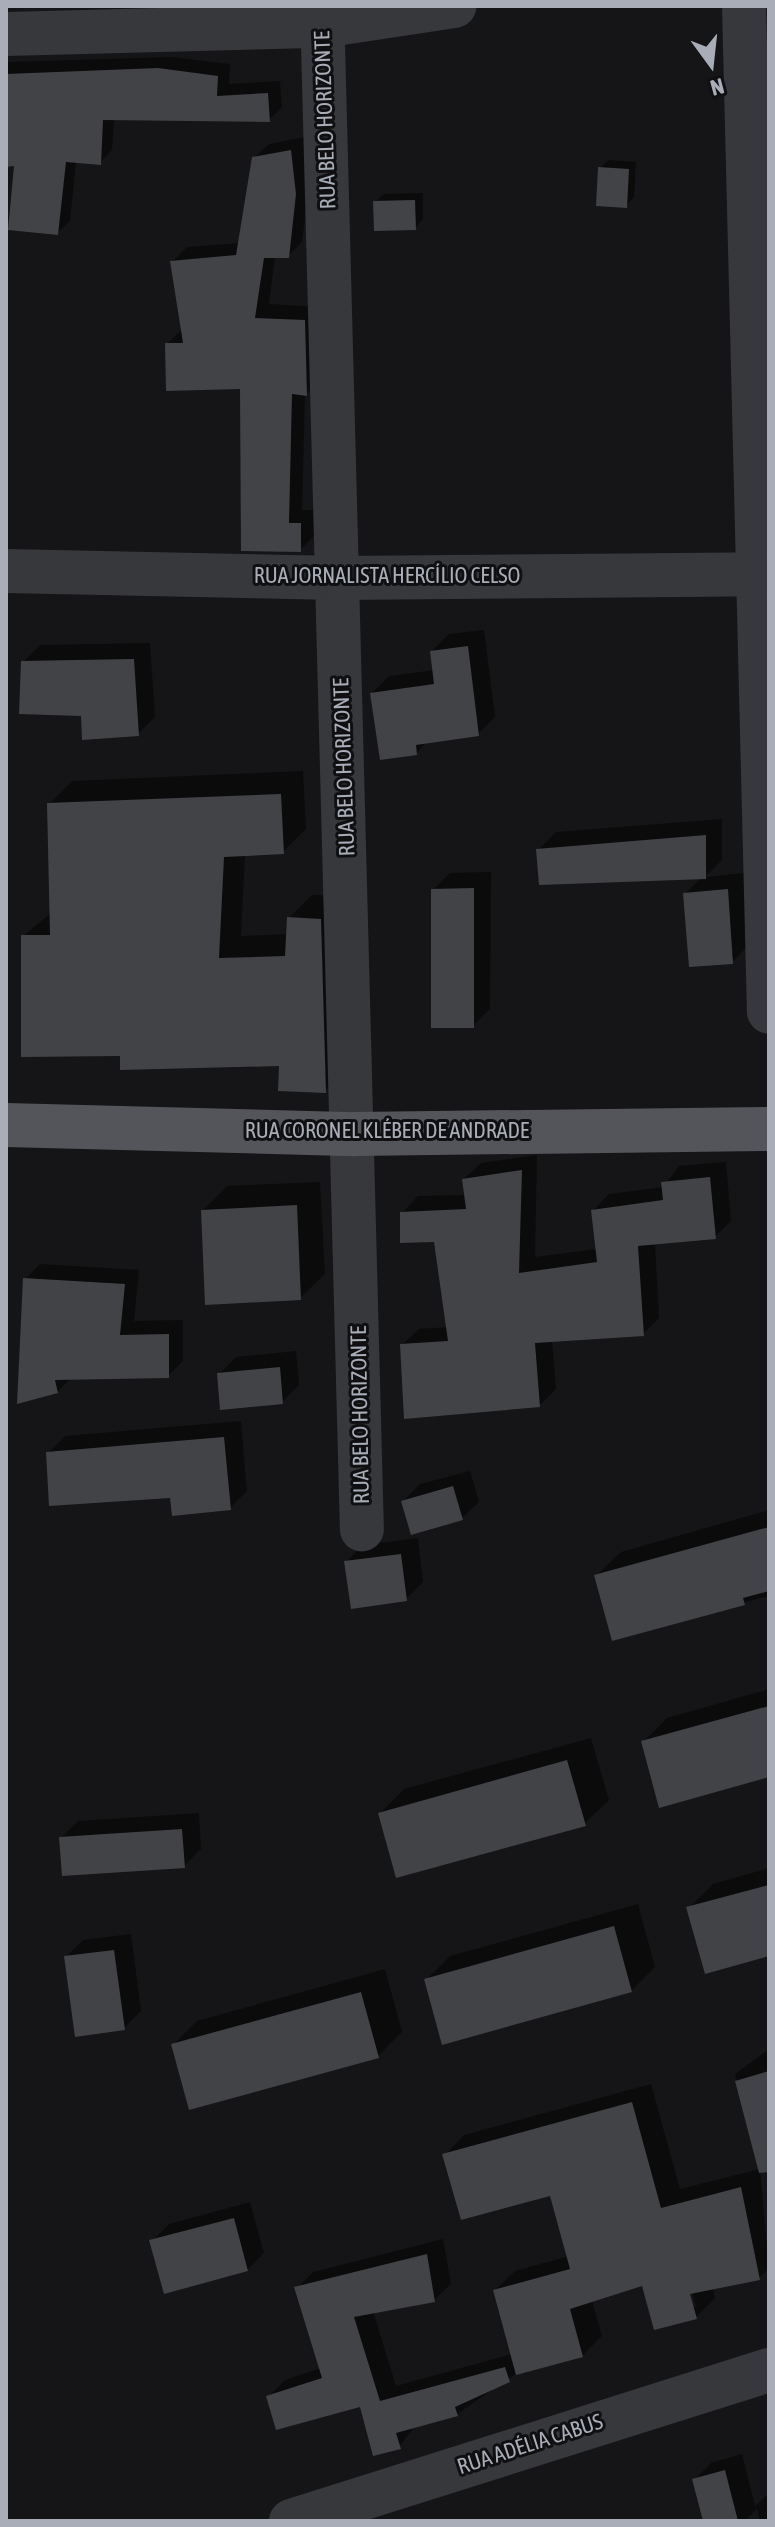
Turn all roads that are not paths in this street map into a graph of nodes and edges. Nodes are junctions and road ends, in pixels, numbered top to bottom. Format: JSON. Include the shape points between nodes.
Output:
{"nodes":[{"id":1,"x":455,"y":6,"type":"edge"},
{"id":2,"x":744,"y":6,"type":"edge"},
{"id":3,"x":322,"y":16,"type":"edge"},
{"id":4,"x":6,"y":34,"type":"edge"},
{"id":5,"x":6,"y":571,"type":"edge"},
{"id":6,"x":764,"y":574,"type":"edge"},
{"id":7,"x":338,"y":578,"type":"junction"},
{"id":8,"x":769,"y":1012,"type":"edge"},
{"id":9,"x":6,"y":1125,"type":"edge"},
{"id":10,"x":769,"y":1129,"type":"edge"},
{"id":11,"x":355,"y":1134,"type":"junction"},
{"id":12,"x":362,"y":1529,"type":"dead end"},
{"id":13,"x":769,"y":2370,"type":"edge"},
{"id":14,"x":291,"y":2521,"type":"edge"}],
"edges":[{"from":1,"to":3,"type":"street"},
{"from":2,"to":6,"type":"street"},
{"from":3,"to":4,"type":"street"},
{"from":3,"to":7,"type":"street","name":"RUA BELO HORIZONTE"},
{"from":5,"to":7,"type":"street","name":"RUA JORNALISTA HERCÍLIO CELSO"},
{"from":6,"to":7,"type":"street","name":"RUA JORNALISTA HERCÍLIO CELSO"},
{"from":6,"to":8,"type":"street"},
{"from":7,"to":11,"type":"street","name":"RUA BELO HORIZONTE"},
{"from":9,"to":11,"type":"main road","name":"RUA CORONEL KLÉBER DE ANDRADE"},
{"from":10,"to":11,"type":"main road","name":"RUA CORONEL KLÉBER DE ANDRADE"},
{"from":11,"to":12,"type":"street","name":"RUA BELO HORIZONTE"},
{"from":13,"to":14,"type":"street","name":"RUA ADÉLIA CABUS"}]}
